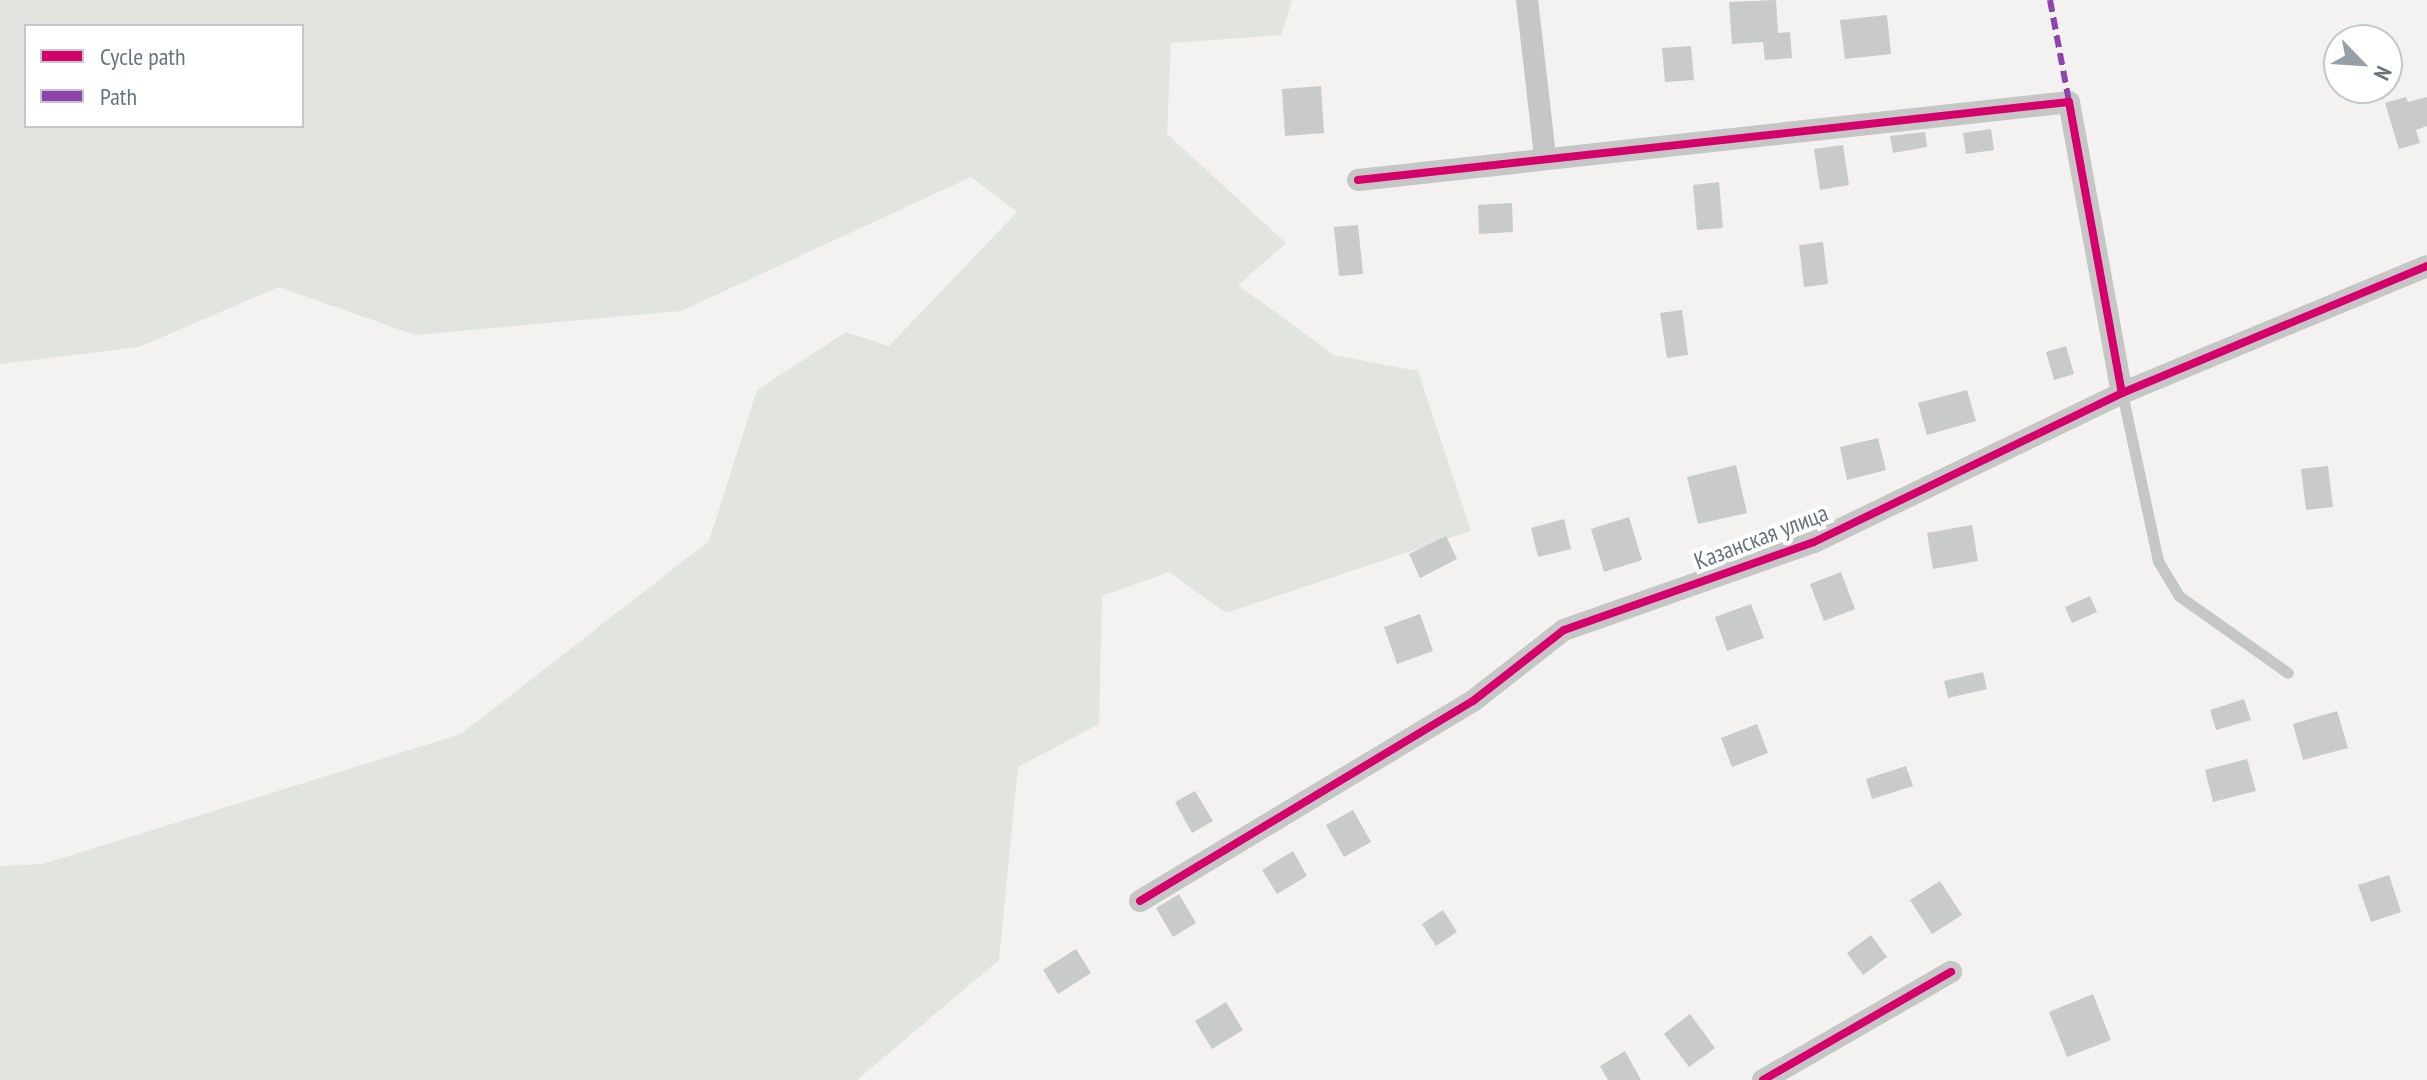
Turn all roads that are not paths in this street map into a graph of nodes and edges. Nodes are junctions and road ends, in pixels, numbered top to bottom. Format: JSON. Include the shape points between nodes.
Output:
{"nodes":[{"id":1,"x":1527,"y":0,"type":"edge"},
{"id":2,"x":1545,"y":156,"type":"junction"},
{"id":3,"x":1358,"y":180,"type":"dead end"},
{"id":4,"x":2427,"y":266,"type":"edge"},
{"id":5,"x":2122,"y":393,"type":"junction"},
{"id":6,"x":2288,"y":673,"type":"dead end"},
{"id":7,"x":1140,"y":901,"type":"dead end"},
{"id":8,"x":1951,"y":972,"type":"dead end"},
{"id":9,"x":1763,"y":1080,"type":"edge"}],
"edges":[{"from":1,"to":2,"type":"street"},
{"from":2,"to":3,"type":"street"},
{"from":2,"to":5,"type":"street","via":[[2069,102]]},
{"from":4,"to":5,"type":"street","name":"Казанская улица"},
{"from":5,"to":6,"type":"lane","via":[[2158,561],[2179,596]]},
{"from":5,"to":7,"type":"street","name":"Казанская улица","via":[[1814,542],[1564,630],[1473,701]]},
{"from":8,"to":9,"type":"street"}]}
